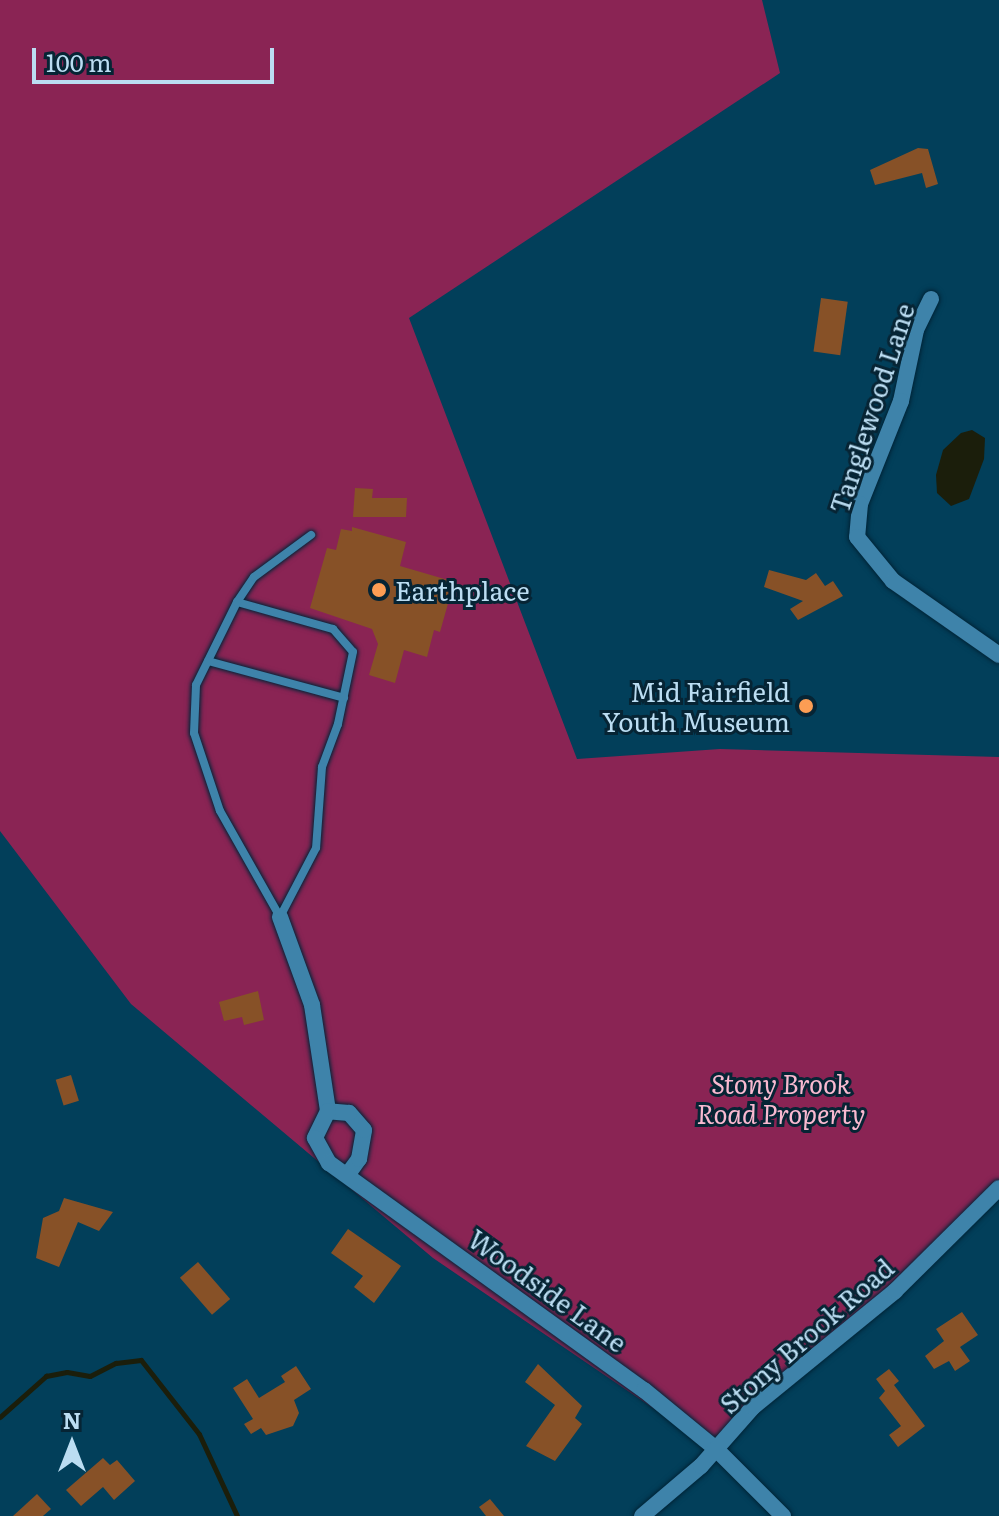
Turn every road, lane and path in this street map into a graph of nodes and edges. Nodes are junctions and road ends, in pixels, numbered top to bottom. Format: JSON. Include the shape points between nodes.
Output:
{"nodes":[{"id":1,"x":931,"y":299,"type":"dead end"},
{"id":2,"x":311,"y":535,"type":"dead end"},
{"id":3,"x":237,"y":602,"type":"junction"},
{"id":4,"x":999,"y":655,"type":"edge"},
{"id":5,"x":208,"y":661,"type":"junction"},
{"id":6,"x":344,"y":698,"type":"junction"},
{"id":7,"x":280,"y":917,"type":"junction"},
{"id":8,"x":328,"y":1111,"type":"junction"},
{"id":9,"x":348,"y":1174,"type":"junction"},
{"id":10,"x":999,"y":1188,"type":"edge"},
{"id":11,"x":716,"y":1449,"type":"junction"},
{"id":12,"x":642,"y":1516,"type":"edge"},
{"id":13,"x":783,"y":1516,"type":"edge"}],
"edges":[{"from":1,"to":4,"type":"street","name":"Tanglewood Lane","via":[[916,330],[901,401],[860,504],[857,537],[893,581]]},
{"from":2,"to":3,"type":"lane","via":[[254,577]]},
{"from":3,"to":5,"type":"lane"},
{"from":3,"to":6,"type":"lane","via":[[344,636],[353,658]]},
{"from":5,"to":6,"type":"lane"},
{"from":5,"to":7,"type":"lane","via":[[196,685],[194,733],[220,811]]},
{"from":6,"to":7,"type":"lane","via":[[322,767],[316,848]]},
{"from":7,"to":8,"type":"street","name":"Woodside Lane","via":[[312,1005]]},
{"from":8,"to":9,"type":"street","name":"Woodside Lane","via":[[316,1128],[317,1148]]},
{"from":8,"to":9,"type":"street","via":[[357,1117],[364,1130],[359,1159]]},
{"from":9,"to":11,"type":"street","name":"Woodside Lane","via":[[625,1376]]},
{"from":10,"to":11,"type":"street","name":"Stony Brook Road","via":[[888,1298],[753,1407]]},
{"from":11,"to":12,"type":"street","name":"Stony Brook Road"},
{"from":11,"to":13,"type":"street","name":"Woodside Lane"}]}
